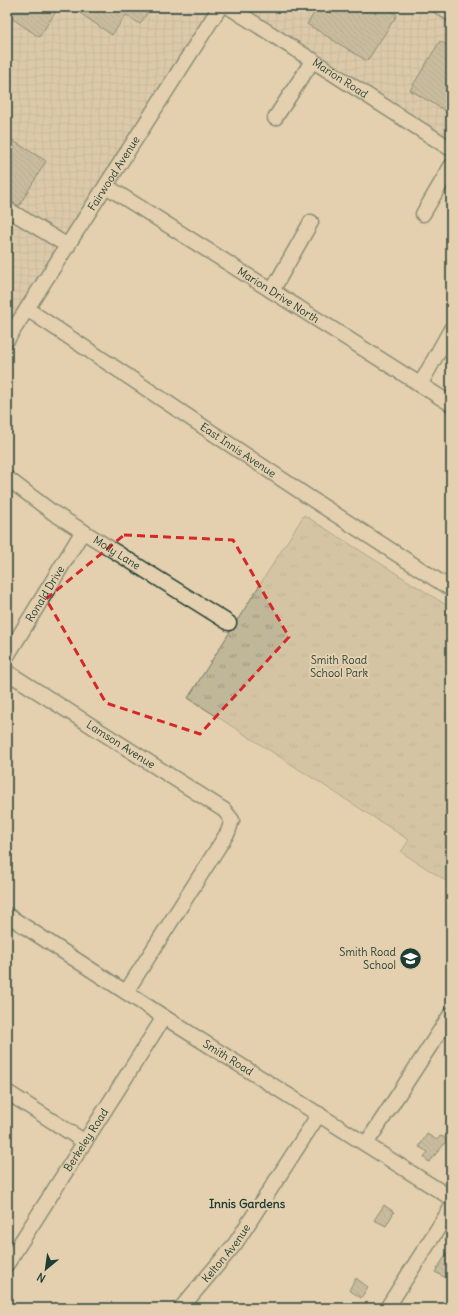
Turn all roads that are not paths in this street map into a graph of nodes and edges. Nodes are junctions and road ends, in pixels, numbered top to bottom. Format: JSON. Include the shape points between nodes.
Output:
{"nodes":[{"id":1,"x":220,"y":7,"type":"edge"},
{"id":2,"x":229,"y":7,"type":"edge"},
{"id":3,"x":440,"y":7,"type":"edge"},
{"id":4,"x":451,"y":14,"type":"edge"},
{"id":5,"x":313,"y":60,"type":"junction"},
{"id":6,"x":275,"y":118,"type":"dead end"},
{"id":7,"x":449,"y":144,"type":"edge"},
{"id":8,"x":451,"y":166,"type":"edge"},
{"id":9,"x":106,"y":186,"type":"junction"},
{"id":10,"x":7,"y":209,"type":"edge"},
{"id":11,"x":423,"y":214,"type":"dead end"},
{"id":12,"x":311,"y":222,"type":"dead end"},
{"id":13,"x":68,"y":246,"type":"junction"},
{"id":14,"x":272,"y":291,"type":"junction"},
{"id":15,"x":27,"y":309,"type":"junction"},
{"id":16,"x":451,"y":329,"type":"edge"},
{"id":17,"x":7,"y":340,"type":"edge"},
{"id":18,"x":420,"y":385,"type":"junction"},
{"id":19,"x":451,"y":404,"type":"edge"},
{"id":20,"x":7,"y":478,"type":"edge"},
{"id":21,"x":83,"y":531,"type":"junction"},
{"id":22,"x":451,"y":589,"type":"edge"},
{"id":23,"x":229,"y":623,"type":"dead end"},
{"id":24,"x":7,"y":656,"type":"edge"},
{"id":25,"x":7,"y":672,"type":"edge"},
{"id":26,"x":7,"y":915,"type":"edge"},
{"id":27,"x":126,"y":992,"type":"junction"},
{"id":28,"x":451,"y":1014,"type":"edge"},
{"id":29,"x":164,"y":1017,"type":"junction"},
{"id":30,"x":7,"y":1092,"type":"edge"},
{"id":31,"x":319,"y":1114,"type":"junction"},
{"id":32,"x":85,"y":1142,"type":"junction"},
{"id":33,"x":366,"y":1144,"type":"junction"},
{"id":34,"x":451,"y":1198,"type":"edge"},
{"id":35,"x":451,"y":1208,"type":"edge"},
{"id":36,"x":7,"y":1264,"type":"edge"},
{"id":37,"x":181,"y":1308,"type":"edge"},
{"id":38,"x":387,"y":1308,"type":"edge"}],
"edges":[{"from":1,"to":9,"type":"street","name":"Fairwood Avenue"},
{"from":2,"to":5,"type":"street","name":"Marion Road"},
{"from":3,"to":4,"type":"street"},
{"from":5,"to":6,"type":"street"},
{"from":5,"to":7,"type":"street","name":"Marion Road"},
{"from":8,"to":11,"type":"street"},
{"from":9,"to":13,"type":"street","name":"Fairwood Avenue"},
{"from":9,"to":14,"type":"street","name":"Marion Drive North"},
{"from":10,"to":13,"type":"street"},
{"from":12,"to":14,"type":"street"},
{"from":13,"to":15,"type":"street","name":"Fairwood Avenue"},
{"from":14,"to":18,"type":"street","name":"Marion Drive North"},
{"from":15,"to":17,"type":"street","name":"Fairwood Avenue"},
{"from":15,"to":22,"type":"street","name":"East Innis Avenue"},
{"from":16,"to":18,"type":"street"},
{"from":18,"to":19,"type":"street","name":"Marion Drive North"},
{"from":20,"to":21,"type":"street","name":"Molly Lane","via":[[52,512]]},
{"from":21,"to":23,"type":"street","name":"Molly Lane"},
{"from":21,"to":24,"type":"street","name":"Ronald Drive"},
{"from":25,"to":27,"type":"street","name":"Lamson Avenue","via":[[224,810],[232,820],[228,832]]},
{"from":26,"to":27,"type":"street","name":"Smith Road"},
{"from":27,"to":29,"type":"street","name":"Smith Road"},
{"from":28,"to":33,"type":"street"},
{"from":29,"to":31,"type":"street","name":"Smith Road"},
{"from":29,"to":32,"type":"street","name":"Berkeley Road"},
{"from":30,"to":32,"type":"street"},
{"from":31,"to":33,"type":"street","name":"Smith Road"},
{"from":31,"to":37,"type":"street","name":"Kelton Avenue","via":[[235,1244]]},
{"from":32,"to":36,"type":"street","name":"Berkeley Road"},
{"from":33,"to":34,"type":"street","name":"Smith Road"},
{"from":35,"to":38,"type":"street"}]}
